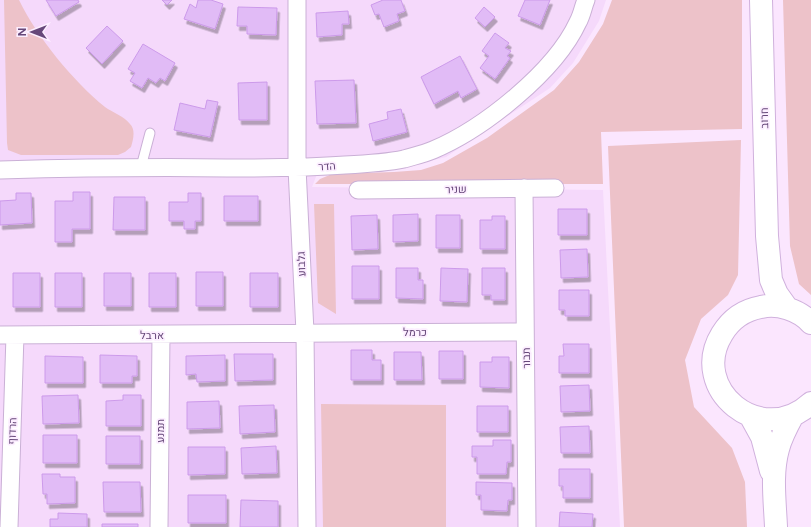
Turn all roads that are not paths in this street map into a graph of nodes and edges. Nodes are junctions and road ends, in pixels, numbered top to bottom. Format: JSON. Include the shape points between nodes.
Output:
{"nodes":[{"id":1,"x":297,"y":0,"type":"edge"},
{"id":2,"x":586,"y":0,"type":"edge"},
{"id":3,"x":761,"y":0,"type":"edge"},
{"id":4,"x":150,"y":133,"type":"dead end"},
{"id":5,"x":141,"y":167,"type":"junction"},
{"id":6,"x":297,"y":168,"type":"junction"},
{"id":7,"x":0,"y":170,"type":"edge"},
{"id":8,"x":524,"y":188,"type":"junction"},
{"id":9,"x":555,"y":188,"type":"dead end"},
{"id":10,"x":358,"y":190,"type":"dead end"},
{"id":11,"x":767,"y":236,"type":"junction"},
{"id":12,"x":786,"y":308,"type":"junction"},
{"id":13,"x":744,"y":312,"type":"junction"},
{"id":14,"x":810,"y":321,"type":"edge"},
{"id":15,"x":304,"y":332,"type":"junction"},
{"id":16,"x":525,"y":332,"type":"junction"},
{"id":17,"x":7,"y":335,"type":"edge"},
{"id":18,"x":161,"y":335,"type":"junction"},
{"id":19,"x":811,"y":403,"type":"edge"},
{"id":20,"x":794,"y":415,"type":"junction"},
{"id":21,"x":751,"y":417,"type":"junction"},
{"id":22,"x":774,"y":490,"type":"junction"},
{"id":23,"x":9,"y":527,"type":"edge"},
{"id":24,"x":159,"y":527,"type":"edge"},
{"id":25,"x":307,"y":527,"type":"edge"},
{"id":26,"x":527,"y":527,"type":"edge"},
{"id":27,"x":776,"y":527,"type":"edge"}],
"edges":[{"from":1,"to":6,"type":"street","name":"גלבוע"},
{"from":2,"to":6,"type":"street","name":"הדר","via":[[578,22],[565,45],[549,65],[502,108],[457,139],[432,151],[403,159]]},
{"from":3,"to":11,"type":"street","name":"חרוב"},
{"from":4,"to":5,"type":"lane"},
{"from":5,"to":6,"type":"street","name":"הדר"},
{"from":5,"to":7,"type":"street","name":"הדר"},
{"from":6,"to":15,"type":"street","name":"גלבוע"},
{"from":8,"to":9,"type":"street","name":"שניר"},
{"from":8,"to":10,"type":"street","name":"שניר"},
{"from":8,"to":16,"type":"street","name":"תבור"},
{"from":11,"to":12,"type":"street","name":"חרוב","via":[[771,280]]},
{"from":11,"to":13,"type":"street","name":"חרוב","via":[[760,281]]},
{"from":12,"to":13,"type":"street","via":[[765,306]]},
{"from":12,"to":14,"type":"street"},
{"from":13,"to":21,"type":"street","via":[[726,327],[720,338],[715,349],[714,373],[723,395],[731,404]]},
{"from":15,"to":16,"type":"street","name":"כרמל"},
{"from":15,"to":18,"type":"street","name":"ארבל"},
{"from":15,"to":25,"type":"street","name":"גלבוע"},
{"from":16,"to":26,"type":"street","name":"תבור"},
{"from":17,"to":18,"type":"street","name":"ארבל"},
{"from":17,"to":23,"type":"street","name":"הרדוף"},
{"from":18,"to":24,"type":"street","name":"תמנע"},
{"from":19,"to":20,"type":"street"},
{"from":20,"to":21,"type":"street","via":[[772,420]]},
{"from":20,"to":22,"type":"street","via":[[784,432],[778,450]]},
{"from":21,"to":22,"type":"street","via":[[764,443]]},
{"from":22,"to":27,"type":"street"}]}
